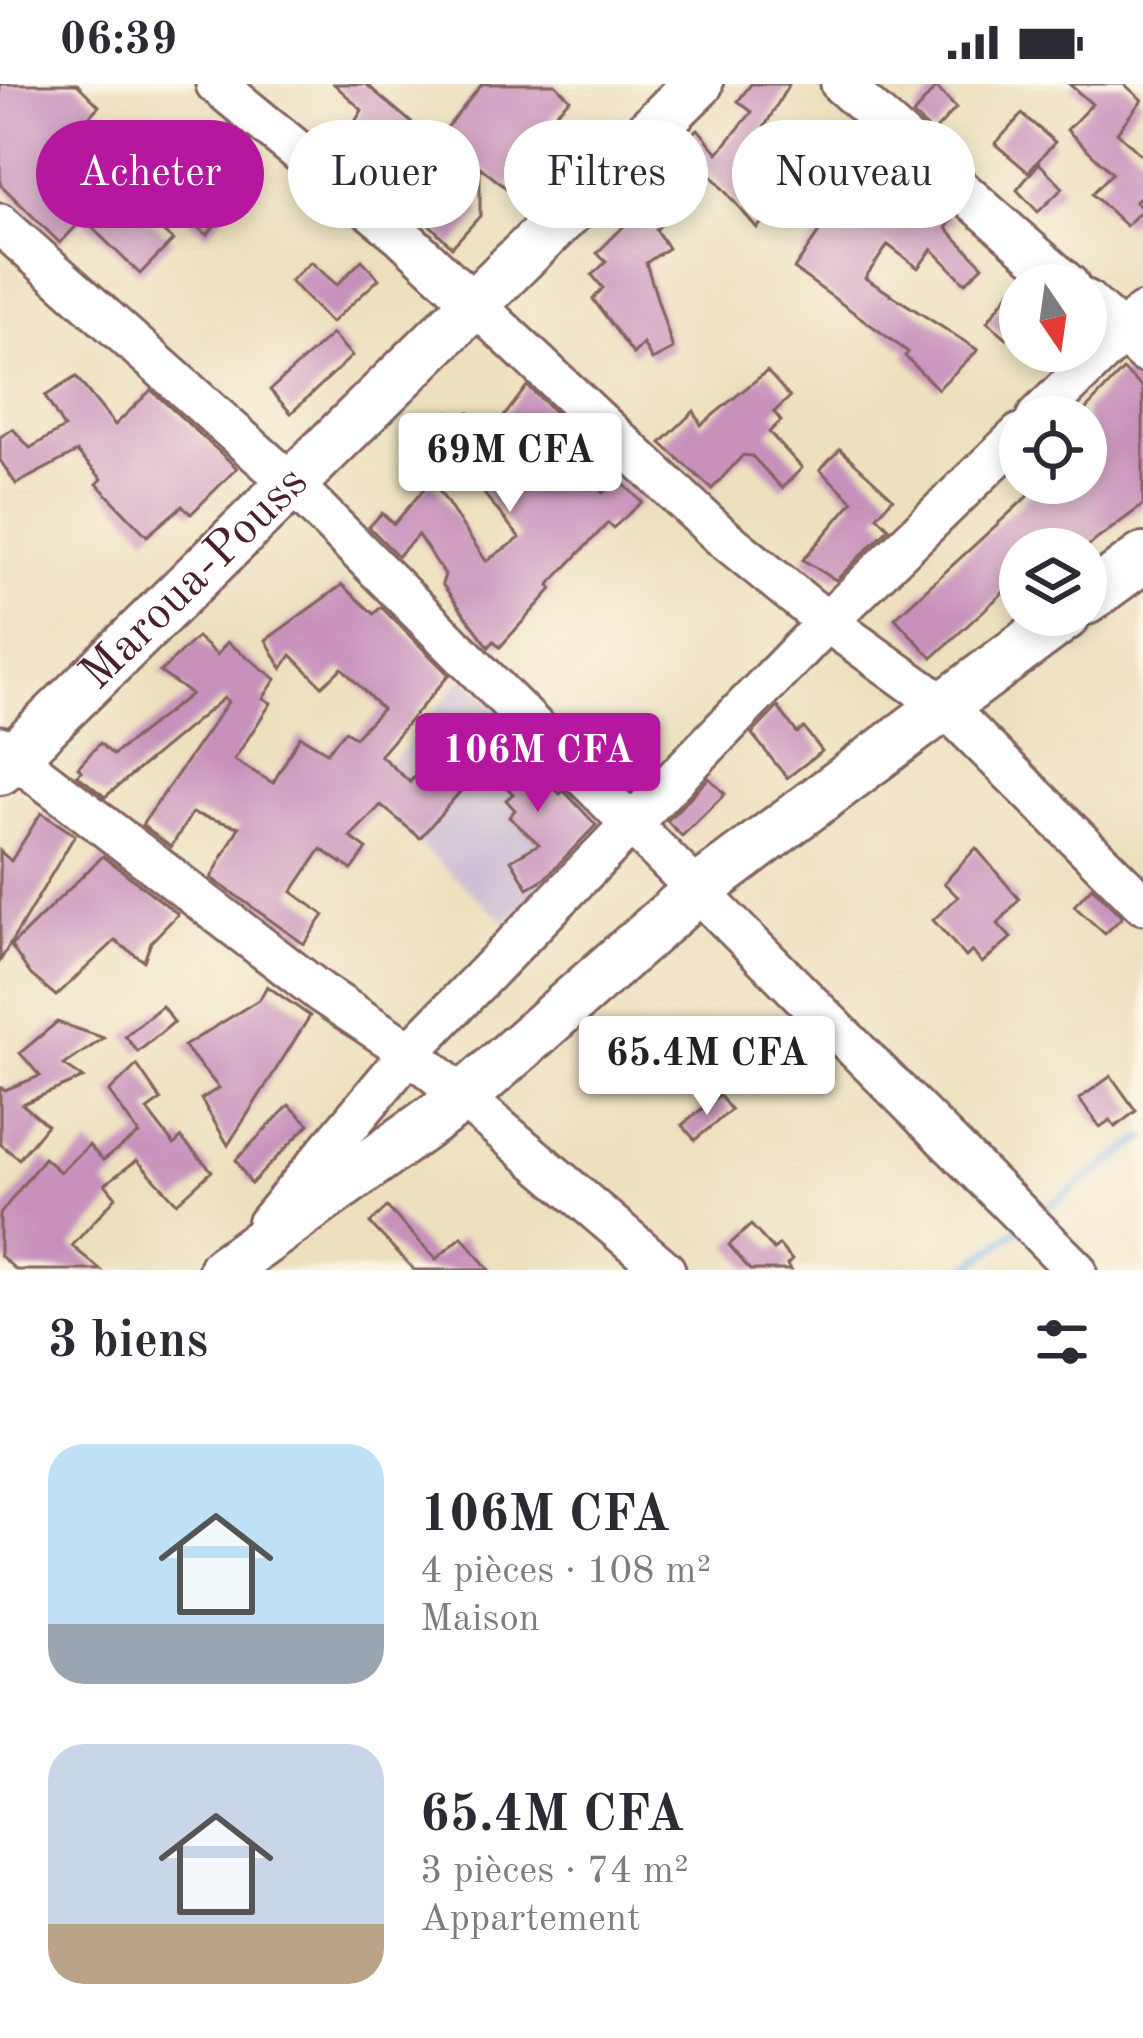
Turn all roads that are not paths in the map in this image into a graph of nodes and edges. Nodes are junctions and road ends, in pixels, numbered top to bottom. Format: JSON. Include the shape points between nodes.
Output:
{"nodes":[{"id":1,"x":216,"y":84,"type":"edge"},
{"id":2,"x":698,"y":84,"type":"edge"},
{"id":3,"x":841,"y":84,"type":"edge"},
{"id":4,"x":0,"y":224,"type":"edge"},
{"id":5,"x":1045,"y":264,"type":"edge"},
{"id":6,"x":473,"y":305,"type":"junction"},
{"id":7,"x":1107,"y":314,"type":"edge"},
{"id":8,"x":1136,"y":333,"type":"edge"},
{"id":9,"x":1062,"y":396,"type":"edge"},
{"id":10,"x":999,"y":454,"type":"edge"},
{"id":11,"x":292,"y":484,"type":"junction"},
{"id":12,"x":1143,"y":558,"type":"edge"},
{"id":13,"x":1107,"y":585,"type":"edge"},
{"id":14,"x":827,"y":622,"type":"junction"},
{"id":15,"x":1038,"y":636,"type":"edge"},
{"id":16,"x":944,"y":706,"type":"junction"},
{"id":17,"x":5,"y":758,"type":"edge"},
{"id":18,"x":633,"y":825,"type":"junction"},
{"id":19,"x":698,"y":890,"type":"junction"},
{"id":20,"x":1143,"y":904,"type":"edge"},
{"id":21,"x":410,"y":1052,"type":"junction"},
{"id":22,"x":461,"y":1099,"type":"junction"},
{"id":23,"x":235,"y":1259,"type":"edge"},
{"id":24,"x":665,"y":1270,"type":"edge"},
{"id":25,"x":1076,"y":1270,"type":"edge"}],
"edges":[{"from":1,"to":6,"type":"street","via":[[402,236]]},
{"from":2,"to":6,"type":"main road","name":"Maroua-Pouss"},
{"from":3,"to":5,"type":"street"},
{"from":4,"to":11,"type":"street"},
{"from":6,"to":11,"type":"main road","name":"Maroua-Pouss"},
{"from":6,"to":14,"type":"street","via":[[720,535]]},
{"from":7,"to":8,"type":"street"},
{"from":8,"to":9,"type":"street"},
{"from":10,"to":14,"type":"street"},
{"from":11,"to":17,"type":"main road","name":"Maroua-Pouss"},
{"from":11,"to":18,"type":"street"},
{"from":12,"to":13,"type":"main road"},
{"from":14,"to":16,"type":"street"},
{"from":14,"to":18,"type":"street"},
{"from":15,"to":16,"type":"main road"},
{"from":16,"to":19,"type":"main road"},
{"from":16,"to":20,"type":"street"},
{"from":17,"to":21,"type":"street"},
{"from":18,"to":19,"type":"street"},
{"from":18,"to":21,"type":"street"},
{"from":19,"to":22,"type":"main road"},
{"from":19,"to":25,"type":"street"},
{"from":21,"to":22,"type":"street"},
{"from":21,"to":23,"type":"street"},
{"from":22,"to":23,"type":"main road"},
{"from":22,"to":24,"type":"street"}]}
